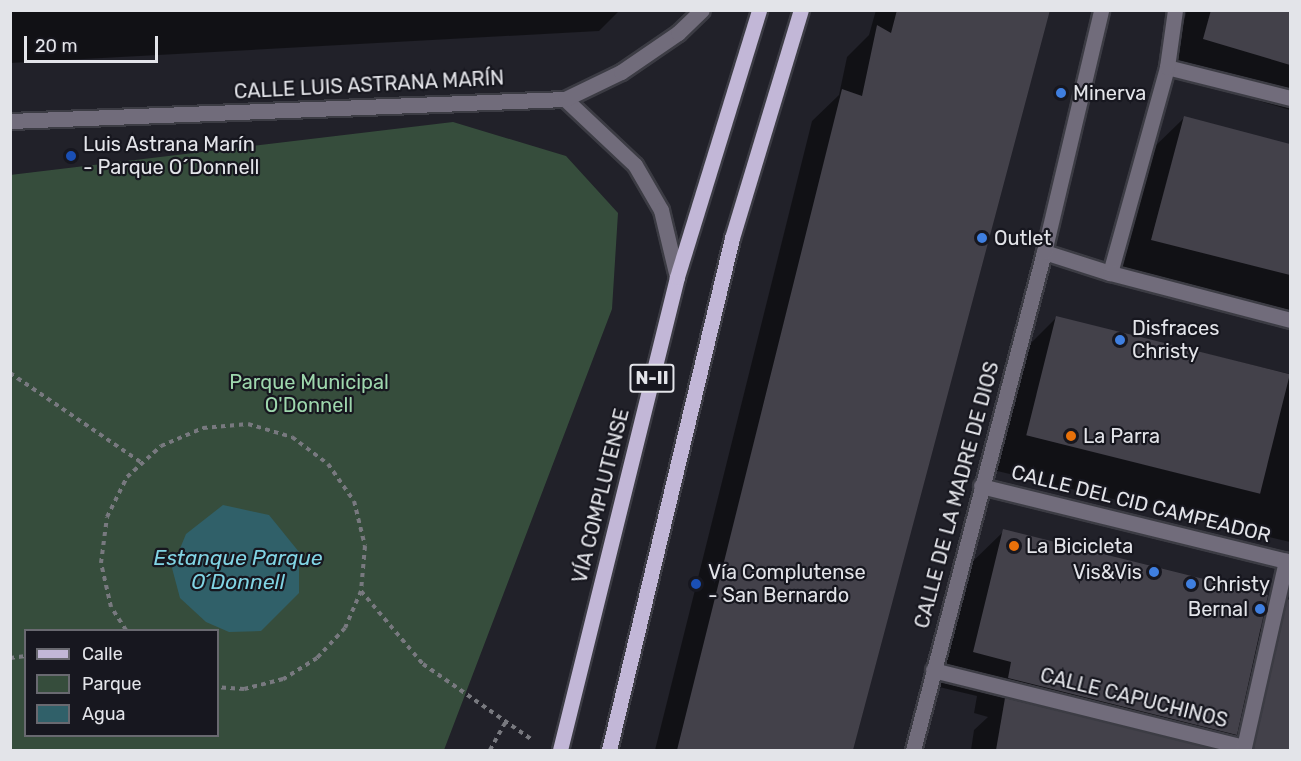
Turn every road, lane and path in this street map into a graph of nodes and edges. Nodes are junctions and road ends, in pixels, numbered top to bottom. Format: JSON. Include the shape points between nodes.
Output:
{"nodes":[{"id":1,"x":702,"y":10,"type":"edge"},
{"id":2,"x":759,"y":10,"type":"edge"},
{"id":3,"x":801,"y":10,"type":"edge"},
{"id":4,"x":1101,"y":10,"type":"edge"},
{"id":5,"x":1175,"y":10,"type":"edge"},
{"id":6,"x":1167,"y":67,"type":"junction"},
{"id":7,"x":1290,"y":98,"type":"edge"},
{"id":8,"x":565,"y":99,"type":"junction"},
{"id":9,"x":10,"y":122,"type":"edge"},
{"id":10,"x":1044,"y":252,"type":"junction"},
{"id":11,"x":1110,"y":273,"type":"junction"},
{"id":12,"x":677,"y":277,"type":"junction"},
{"id":13,"x":1290,"y":320,"type":"edge"},
{"id":14,"x":10,"y":373,"type":"edge"},
{"id":15,"x":142,"y":463,"type":"junction"},
{"id":16,"x":981,"y":486,"type":"junction"},
{"id":17,"x":1288,"y":562,"type":"edge"},
{"id":18,"x":361,"y":591,"type":"junction"},
{"id":19,"x":125,"y":629,"type":"edge"},
{"id":20,"x":933,"y":670,"type":"junction"},
{"id":21,"x":219,"y":687,"type":"edge"},
{"id":22,"x":505,"y":723,"type":"junction"},
{"id":23,"x":540,"y":745,"type":"dead end"},
{"id":24,"x":490,"y":750,"type":"edge"},
{"id":25,"x":560,"y":750,"type":"edge"},
{"id":26,"x":609,"y":750,"type":"edge"},
{"id":27,"x":912,"y":750,"type":"edge"}],
"edges":[{"from":1,"to":8,"type":"street","name":"CALLE LUIS ASTRANA MARÍN","via":[[678,33],[621,72]]},
{"from":2,"to":12,"type":"main road","name":"VÍA COMPLUTENSE","number":"N-II"},
{"from":3,"to":26,"type":"main road","number":"N-II","via":[[730,248]]},
{"from":4,"to":10,"type":"street","name":"CALLE DE LA MADRE DE DIOS"},
{"from":5,"to":6,"type":"street"},
{"from":6,"to":7,"type":"street"},
{"from":6,"to":11,"type":"street"},
{"from":8,"to":9,"type":"street","name":"CALLE LUIS ASTRANA MARÍN"},
{"from":8,"to":12,"type":"street","via":[[635,165],[661,210]]},
{"from":10,"to":11,"type":"street"},
{"from":10,"to":16,"type":"street","name":"CALLE DE LA MADRE DE DIOS"},
{"from":11,"to":13,"type":"street"},
{"from":12,"to":25,"type":"main road","name":"VÍA COMPLUTENSE","number":"N-II"},
{"from":14,"to":15,"type":"path"},
{"from":15,"to":18,"type":"path","via":[[161,446],[202,428],[248,424],[292,437],[328,464],[354,501],[365,546]]},
{"from":15,"to":19,"type":"path","via":[[127,477],[107,518],[101,563],[111,607]]},
{"from":16,"to":17,"type":"street","name":"CALLE DEL CID CAMPEADOR"},
{"from":16,"to":20,"type":"street","name":"CALLE DE LA MADRE DE DIOS"},
{"from":17,"to":20,"type":"street","name":"CALLE CAPUCHINOS","via":[[1244,747]]},
{"from":18,"to":21,"type":"path","via":[[345,628],[318,658],[284,679],[244,688]]},
{"from":18,"to":22,"type":"path","via":[[423,664]]},
{"from":20,"to":27,"type":"street","name":"CALLE DE LA MADRE DE DIOS"},
{"from":22,"to":23,"type":"path"},
{"from":22,"to":24,"type":"path"}]}
